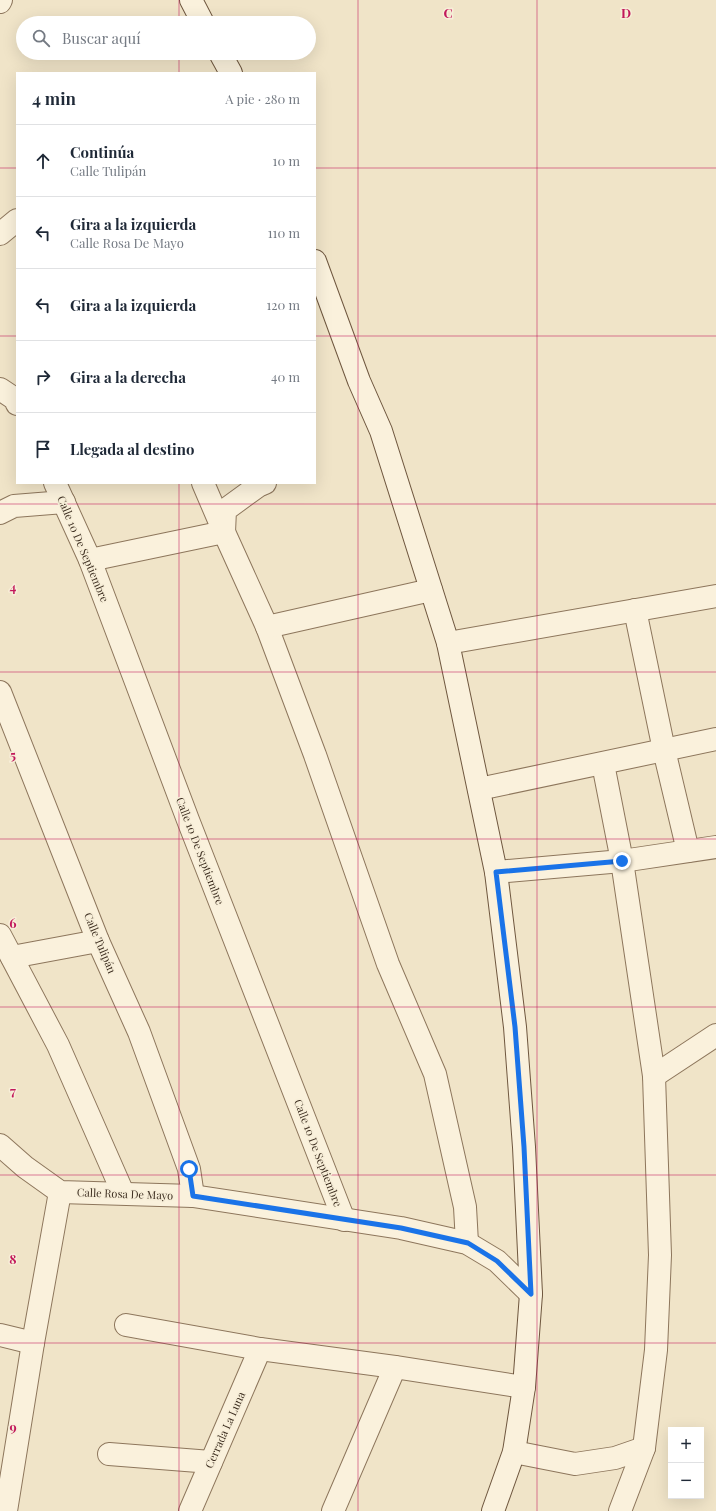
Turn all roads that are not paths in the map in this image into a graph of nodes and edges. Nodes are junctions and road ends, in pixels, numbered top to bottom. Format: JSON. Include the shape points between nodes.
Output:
{"nodes":[{"id":1,"x":191,"y":0,"type":"edge"},
{"id":2,"x":199,"y":16,"type":"edge"},
{"id":3,"x":224,"y":60,"type":"edge"},
{"id":4,"x":230,"y":72,"type":"edge"},
{"id":5,"x":316,"y":264,"type":"edge"},
{"id":6,"x":0,"y":389,"type":"edge"},
{"id":7,"x":16,"y":402,"type":"edge"},
{"id":8,"x":203,"y":484,"type":"edge"},
{"id":9,"x":263,"y":484,"type":"edge"},
{"id":10,"x":60,"y":493,"type":"edge"},
{"id":11,"x":0,"y":513,"type":"edge"},
{"id":12,"x":224,"y":532,"type":"junction"},
{"id":13,"x":90,"y":560,"type":"junction"},
{"id":14,"x":431,"y":590,"type":"junction"},
{"id":15,"x":716,"y":596,"type":"edge"},
{"id":16,"x":635,"y":610,"type":"junction"},
{"id":17,"x":267,"y":627,"type":"junction"},
{"id":18,"x":448,"y":642,"type":"junction"},
{"id":19,"x":0,"y":692,"type":"edge"},
{"id":20,"x":716,"y":740,"type":"edge"},
{"id":21,"x":664,"y":750,"type":"junction"},
{"id":22,"x":603,"y":764,"type":"junction"},
{"id":23,"x":479,"y":789,"type":"junction"},
{"id":24,"x":716,"y":847,"type":"edge"},
{"id":25,"x":688,"y":851,"type":"junction"},
{"id":26,"x":622,"y":861,"type":"junction"},
{"id":27,"x":496,"y":872,"type":"junction"},
{"id":28,"x":0,"y":935,"type":"edge"},
{"id":29,"x":98,"y":941,"type":"junction"},
{"id":30,"x":12,"y":957,"type":"junction"},
{"id":31,"x":716,"y":1036,"type":"edge"},
{"id":32,"x":654,"y":1076,"type":"junction"},
{"id":33,"x":0,"y":1145,"type":"edge"},
{"id":34,"x":60,"y":1192,"type":"junction"},
{"id":35,"x":123,"y":1193,"type":"junction"},
{"id":36,"x":193,"y":1196,"type":"junction"},
{"id":37,"x":344,"y":1220,"type":"junction"},
{"id":38,"x":468,"y":1243,"type":"junction"},
{"id":39,"x":531,"y":1294,"type":"junction"},
{"id":40,"x":126,"y":1325,"type":"dead end"},
{"id":41,"x":0,"y":1335,"type":"edge"},
{"id":42,"x":33,"y":1343,"type":"junction"},
{"id":43,"x":260,"y":1349,"type":"junction"},
{"id":44,"x":395,"y":1367,"type":"junction"},
{"id":45,"x":524,"y":1386,"type":"junction"},
{"id":46,"x":644,"y":1448,"type":"junction"},
{"id":47,"x":514,"y":1452,"type":"junction"},
{"id":48,"x":109,"y":1454,"type":"dead end"},
{"id":49,"x":211,"y":1462,"type":"junction"},
{"id":50,"x":6,"y":1511,"type":"edge"},
{"id":51,"x":190,"y":1511,"type":"edge"},
{"id":52,"x":333,"y":1511,"type":"edge"},
{"id":53,"x":493,"y":1511,"type":"edge"},
{"id":54,"x":620,"y":1511,"type":"edge"}],
"edges":[{"from":1,"to":2,"type":"street"},
{"from":3,"to":4,"type":"street"},
{"from":5,"to":14,"type":"street","via":[[359,381],[381,431]]},
{"from":6,"to":7,"type":"street"},
{"from":8,"to":12,"type":"street"},
{"from":9,"to":12,"type":"street","via":[[225,510]]},
{"from":10,"to":11,"type":"street","via":[[14,506]]},
{"from":10,"to":13,"type":"street","name":"Calle 10 De Septiembre"},
{"from":12,"to":13,"type":"street"},
{"from":12,"to":17,"type":"street"},
{"from":13,"to":37,"type":"street","name":"Calle 10 De Septiembre"},
{"from":14,"to":17,"type":"street"},
{"from":14,"to":18,"type":"street"},
{"from":15,"to":16,"type":"street"},
{"from":16,"to":18,"type":"street"},
{"from":16,"to":21,"type":"street"},
{"from":17,"to":38,"type":"street","via":[[388,964],[435,1074],[465,1207]]},
{"from":18,"to":23,"type":"street"},
{"from":19,"to":29,"type":"street","name":"Calle Tulipán"},
{"from":20,"to":21,"type":"street"},
{"from":21,"to":22,"type":"street"},
{"from":21,"to":25,"type":"street"},
{"from":22,"to":23,"type":"street"},
{"from":22,"to":26,"type":"street"},
{"from":23,"to":27,"type":"street"},
{"from":24,"to":25,"type":"street"},
{"from":25,"to":26,"type":"street"},
{"from":26,"to":27,"type":"street"},
{"from":26,"to":32,"type":"street"},
{"from":27,"to":39,"type":"street","via":[[515,1027]]},
{"from":28,"to":30,"type":"street"},
{"from":29,"to":30,"type":"street"},
{"from":29,"to":36,"type":"street","name":"Calle Tulipán","via":[[139,1032],[172,1119],[189,1169]]},
{"from":30,"to":35,"type":"street","via":[[58,1045]]},
{"from":31,"to":32,"type":"street"},
{"from":32,"to":46,"type":"street","via":[[660,1255],[656,1350]]},
{"from":33,"to":34,"type":"street"},
{"from":34,"to":35,"type":"street","name":"Calle Rosa De Mayo"},
{"from":34,"to":42,"type":"street"},
{"from":35,"to":36,"type":"street","name":"Calle Rosa De Mayo"},
{"from":36,"to":37,"type":"street","name":"Calle Rosa De Mayo"},
{"from":37,"to":38,"type":"street","name":"Calle Rosa De Mayo","via":[[401,1228]]},
{"from":38,"to":39,"type":"street","name":"Calle Rosa De Mayo","via":[[497,1261]]},
{"from":39,"to":45,"type":"street"},
{"from":40,"to":43,"type":"street"},
{"from":41,"to":42,"type":"street"},
{"from":42,"to":50,"type":"street"},
{"from":43,"to":44,"type":"street"},
{"from":43,"to":49,"type":"street","name":"Cerrada La Luna"},
{"from":44,"to":45,"type":"street"},
{"from":44,"to":52,"type":"street"},
{"from":45,"to":47,"type":"street"},
{"from":46,"to":47,"type":"street","via":[[615,1458],[575,1464]]},
{"from":46,"to":54,"type":"street"},
{"from":47,"to":53,"type":"street"},
{"from":48,"to":49,"type":"street"},
{"from":49,"to":51,"type":"street","name":"Cerrada La Luna"}]}
